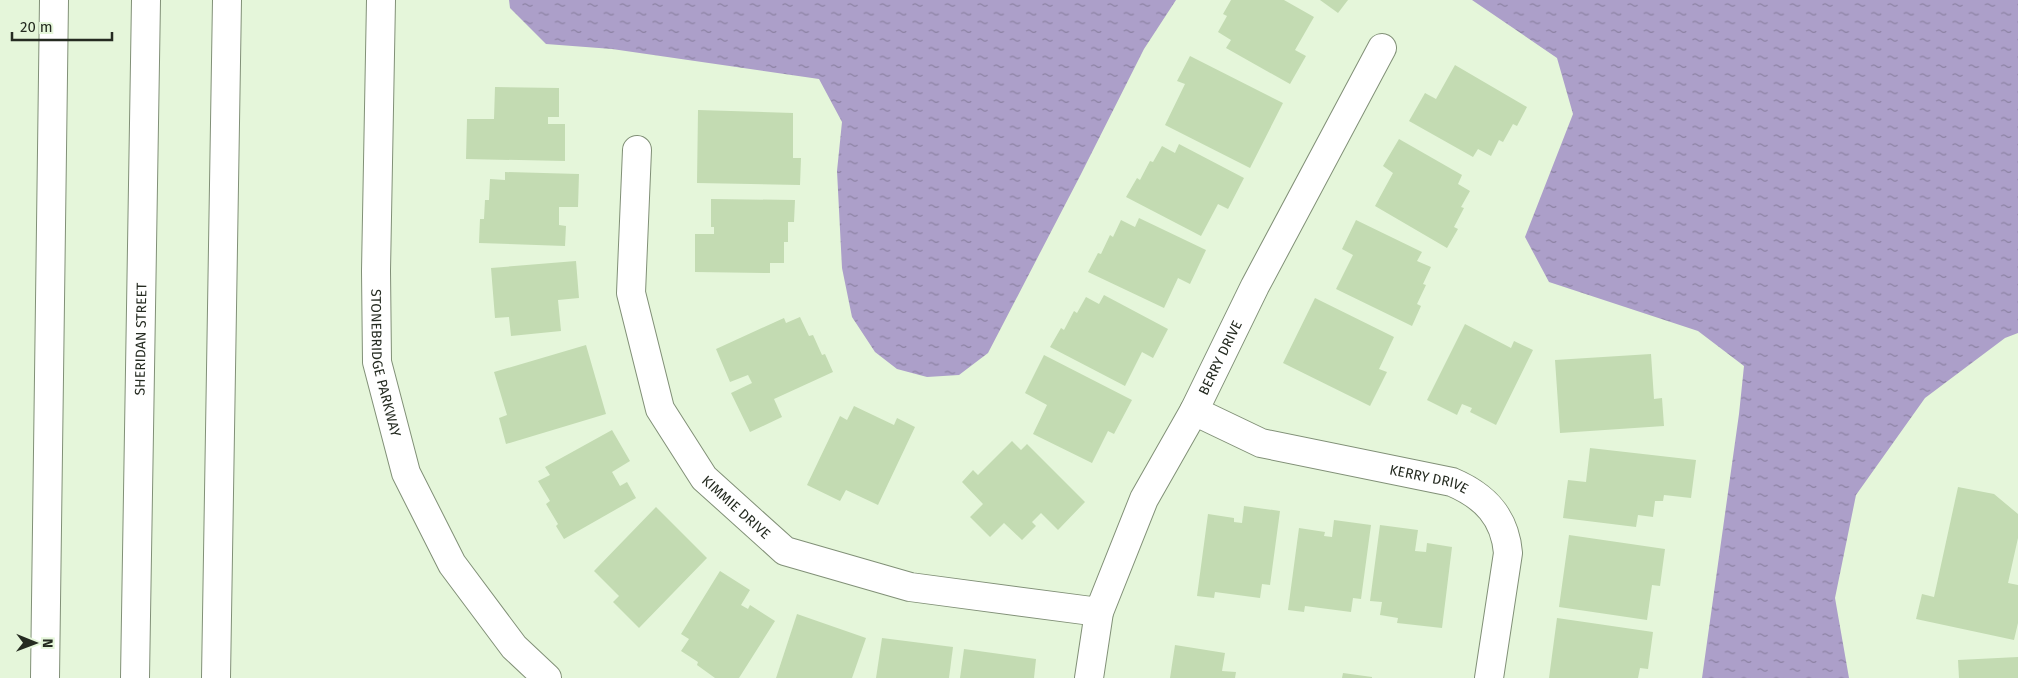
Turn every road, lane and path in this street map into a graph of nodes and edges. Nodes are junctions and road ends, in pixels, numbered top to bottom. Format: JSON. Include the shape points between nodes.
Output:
{"nodes":[{"id":1,"x":54,"y":0,"type":"edge"},
{"id":2,"x":146,"y":0,"type":"edge"},
{"id":3,"x":227,"y":0,"type":"edge"},
{"id":4,"x":380,"y":0,"type":"edge"},
{"id":5,"x":1382,"y":48,"type":"dead end"},
{"id":6,"x":638,"y":150,"type":"dead end"},
{"id":7,"x":1194,"y":411,"type":"junction"},
{"id":8,"x":1099,"y":612,"type":"junction"},
{"id":9,"x":45,"y":678,"type":"edge"},
{"id":10,"x":134,"y":678,"type":"edge"},
{"id":11,"x":216,"y":678,"type":"edge"},
{"id":12,"x":547,"y":678,"type":"edge"},
{"id":13,"x":1089,"y":678,"type":"edge"},
{"id":14,"x":1489,"y":678,"type":"edge"}],
"edges":[{"from":1,"to":9,"type":"street"},
{"from":2,"to":10,"type":"street","name":"SHERIDAN STREET"},
{"from":3,"to":11,"type":"street"},
{"from":4,"to":12,"type":"street","name":"STONEBRIDGE PARKWAY","via":[[377,362],[406,473],[452,564],[514,647]]},
{"from":5,"to":7,"type":"street","name":"BERRY DRIVE","via":[[1255,286]]},
{"from":6,"to":8,"type":"street","name":"KIMMIE DRIVE","via":[[631,293],[660,409],[704,478],[785,551],[910,587]]},
{"from":7,"to":8,"type":"street","name":"BERRY DRIVE","via":[[1144,500]]},
{"from":7,"to":14,"type":"street","name":"KERRY DRIVE","via":[[1261,443],[1452,482],[1470,490],[1486,503],[1499,520],[1508,553]]},
{"from":8,"to":13,"type":"street","name":"BERRY DRIVE"}]}
